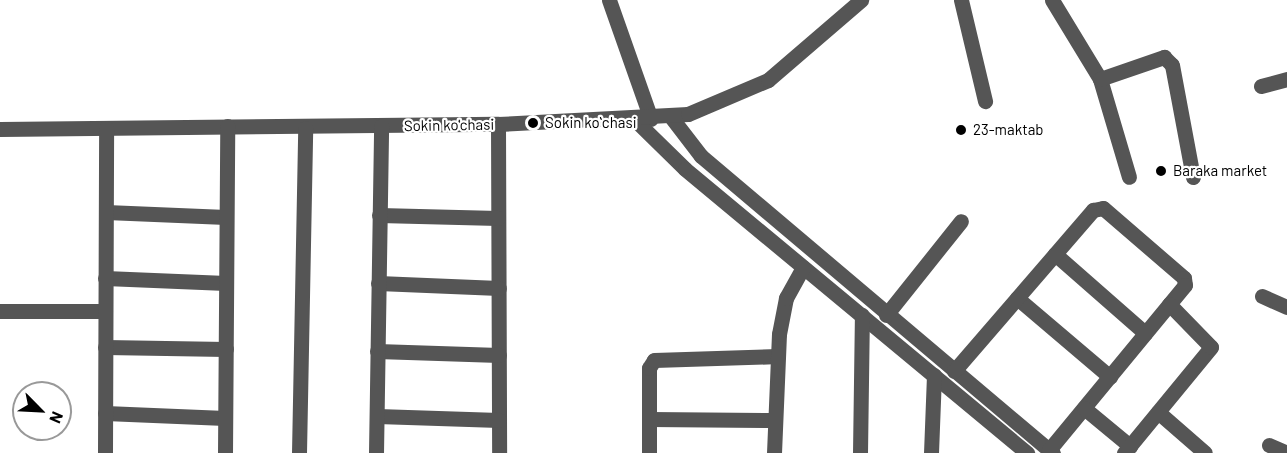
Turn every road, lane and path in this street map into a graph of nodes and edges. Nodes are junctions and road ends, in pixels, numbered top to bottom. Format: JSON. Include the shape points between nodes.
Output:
{"nodes":[{"id":1,"x":609,"y":0,"type":"edge"},
{"id":2,"x":861,"y":0,"type":"edge"},
{"id":3,"x":961,"y":0,"type":"edge"},
{"id":4,"x":1052,"y":0,"type":"edge"},
{"id":5,"x":1287,"y":78,"type":"edge"},
{"id":6,"x":1100,"y":79,"type":"junction"},
{"id":7,"x":1261,"y":86,"type":"dead end"},
{"id":8,"x":985,"y":101,"type":"dead end"},
{"id":9,"x":671,"y":117,"type":"junction"},
{"id":10,"x":651,"y":118,"type":"junction"},
{"id":11,"x":634,"y":119,"type":"junction"},
{"id":12,"x":498,"y":124,"type":"junction"},
{"id":13,"x":227,"y":126,"type":"junction"},
{"id":14,"x":381,"y":126,"type":"junction"},
{"id":15,"x":106,"y":128,"type":"junction"},
{"id":16,"x":305,"y":128,"type":"junction"},
{"id":17,"x":0,"y":129,"type":"edge"},
{"id":18,"x":1129,"y":177,"type":"dead end"},
{"id":19,"x":1193,"y":177,"type":"dead end"},
{"id":20,"x":106,"y":212,"type":"junction"},
{"id":21,"x":379,"y":215,"type":"junction"},
{"id":22,"x":226,"y":217,"type":"junction"},
{"id":23,"x":498,"y":218,"type":"junction"},
{"id":24,"x":961,"y":221,"type":"dead end"},
{"id":25,"x":1055,"y":254,"type":"junction"},
{"id":26,"x":803,"y":267,"type":"junction"},
{"id":27,"x":105,"y":278,"type":"junction"},
{"id":28,"x":226,"y":283,"type":"junction"},
{"id":29,"x":378,"y":284,"type":"junction"},
{"id":30,"x":499,"y":288,"type":"junction"},
{"id":31,"x":1262,"y":296,"type":"dead end"},
{"id":32,"x":1017,"y":298,"type":"junction"},
{"id":33,"x":1169,"y":304,"type":"junction"},
{"id":34,"x":1287,"y":307,"type":"edge"},
{"id":35,"x":0,"y":311,"type":"edge"},
{"id":36,"x":105,"y":312,"type":"junction"},
{"id":37,"x":862,"y":315,"type":"junction"},
{"id":38,"x":886,"y":315,"type":"junction"},
{"id":39,"x":1145,"y":333,"type":"junction"},
{"id":40,"x":105,"y":347,"type":"junction"},
{"id":41,"x":226,"y":349,"type":"junction"},
{"id":42,"x":378,"y":351,"type":"junction"},
{"id":43,"x":499,"y":355,"type":"junction"},
{"id":44,"x":778,"y":356,"type":"junction"},
{"id":45,"x":954,"y":371,"type":"junction"},
{"id":46,"x":934,"y":375,"type":"junction"},
{"id":47,"x":1110,"y":377,"type":"junction"},
{"id":48,"x":1084,"y":408,"type":"junction"},
{"id":49,"x":1158,"y":412,"type":"junction"},
{"id":50,"x":105,"y":413,"type":"junction"},
{"id":51,"x":377,"y":416,"type":"junction"},
{"id":52,"x":225,"y":418,"type":"junction"},
{"id":53,"x":649,"y":419,"type":"junction"},
{"id":54,"x":499,"y":420,"type":"junction"},
{"id":55,"x":775,"y":420,"type":"junction"},
{"id":56,"x":1269,"y":445,"type":"dead end"},
{"id":57,"x":1127,"y":449,"type":"edge"},
{"id":58,"x":1051,"y":452,"type":"edge"},
{"id":59,"x":105,"y":453,"type":"edge"},
{"id":60,"x":225,"y":453,"type":"edge"},
{"id":61,"x":299,"y":453,"type":"edge"},
{"id":62,"x":376,"y":453,"type":"edge"},
{"id":63,"x":499,"y":453,"type":"edge"},
{"id":64,"x":649,"y":453,"type":"edge"},
{"id":65,"x":774,"y":453,"type":"edge"},
{"id":66,"x":860,"y":453,"type":"edge"},
{"id":67,"x":931,"y":453,"type":"edge"},
{"id":68,"x":1027,"y":453,"type":"edge"},
{"id":69,"x":1205,"y":453,"type":"edge"},
{"id":70,"x":1287,"y":453,"type":"edge"}],
"edges":[{"from":1,"to":10,"type":"street"},
{"from":2,"to":9,"type":"street","name":"Sokin ko'chasi","via":[[768,80],[731,100]]},
{"from":3,"to":8,"type":"street"},
{"from":4,"to":6,"type":"street"},
{"from":5,"to":7,"type":"street"},
{"from":6,"to":18,"type":"street"},
{"from":6,"to":19,"type":"street","via":[[1164,57],[1172,65]]},
{"from":9,"to":10,"type":"street","name":"Sokin ko'chasi"},
{"from":9,"to":38,"type":"street","via":[[701,156]]},
{"from":10,"to":11,"type":"street","name":"Sokin ko'chasi"},
{"from":11,"to":12,"type":"street","name":"Sokin ko'chasi"},
{"from":11,"to":26,"type":"street","via":[[685,169]]},
{"from":12,"to":14,"type":"street","name":"Sokin ko'chasi"},
{"from":12,"to":23,"type":"street"},
{"from":13,"to":15,"type":"street","name":"Sokin ko'chasi"},
{"from":13,"to":16,"type":"street","name":"Sokin ko'chasi"},
{"from":13,"to":22,"type":"street"},
{"from":14,"to":16,"type":"street","name":"Sokin ko'chasi"},
{"from":14,"to":21,"type":"street"},
{"from":15,"to":17,"type":"street","name":"Sokin ko'chasi"},
{"from":15,"to":20,"type":"street"},
{"from":16,"to":61,"type":"street"},
{"from":20,"to":22,"type":"street"},
{"from":20,"to":27,"type":"street"},
{"from":21,"to":23,"type":"street"},
{"from":21,"to":29,"type":"street"},
{"from":22,"to":28,"type":"street"},
{"from":23,"to":30,"type":"street"},
{"from":24,"to":38,"type":"street"},
{"from":25,"to":32,"type":"street"},
{"from":25,"to":33,"type":"street","via":[[1093,210],[1103,207],[1184,278],[1185,285]]},
{"from":25,"to":39,"type":"street"},
{"from":26,"to":37,"type":"street"},
{"from":26,"to":44,"type":"street","via":[[786,298]]},
{"from":27,"to":28,"type":"street"},
{"from":27,"to":36,"type":"street"},
{"from":28,"to":41,"type":"street"},
{"from":29,"to":30,"type":"street"},
{"from":29,"to":42,"type":"street"},
{"from":30,"to":43,"type":"street"},
{"from":31,"to":34,"type":"street"},
{"from":32,"to":45,"type":"street"},
{"from":32,"to":47,"type":"street"},
{"from":33,"to":39,"type":"street"},
{"from":33,"to":49,"type":"street","via":[[1211,347]]},
{"from":35,"to":36,"type":"street"},
{"from":36,"to":40,"type":"street"},
{"from":37,"to":46,"type":"street"},
{"from":37,"to":66,"type":"street"},
{"from":38,"to":45,"type":"street"},
{"from":39,"to":47,"type":"street"},
{"from":40,"to":41,"type":"street"},
{"from":40,"to":50,"type":"street"},
{"from":41,"to":52,"type":"street"},
{"from":42,"to":43,"type":"street"},
{"from":42,"to":51,"type":"street"},
{"from":43,"to":54,"type":"street"},
{"from":44,"to":53,"type":"street","via":[[654,360],[649,368]]},
{"from":44,"to":55,"type":"street"},
{"from":45,"to":58,"type":"street"},
{"from":46,"to":67,"type":"street"},
{"from":46,"to":68,"type":"street"},
{"from":47,"to":48,"type":"street"},
{"from":48,"to":57,"type":"street"},
{"from":48,"to":58,"type":"street"},
{"from":49,"to":57,"type":"street"},
{"from":49,"to":69,"type":"street"},
{"from":50,"to":52,"type":"street"},
{"from":50,"to":59,"type":"street"},
{"from":51,"to":54,"type":"street"},
{"from":51,"to":62,"type":"street"},
{"from":52,"to":60,"type":"street"},
{"from":53,"to":55,"type":"street"},
{"from":53,"to":64,"type":"street"},
{"from":54,"to":63,"type":"street"},
{"from":55,"to":65,"type":"street"},
{"from":56,"to":70,"type":"street"}]}
